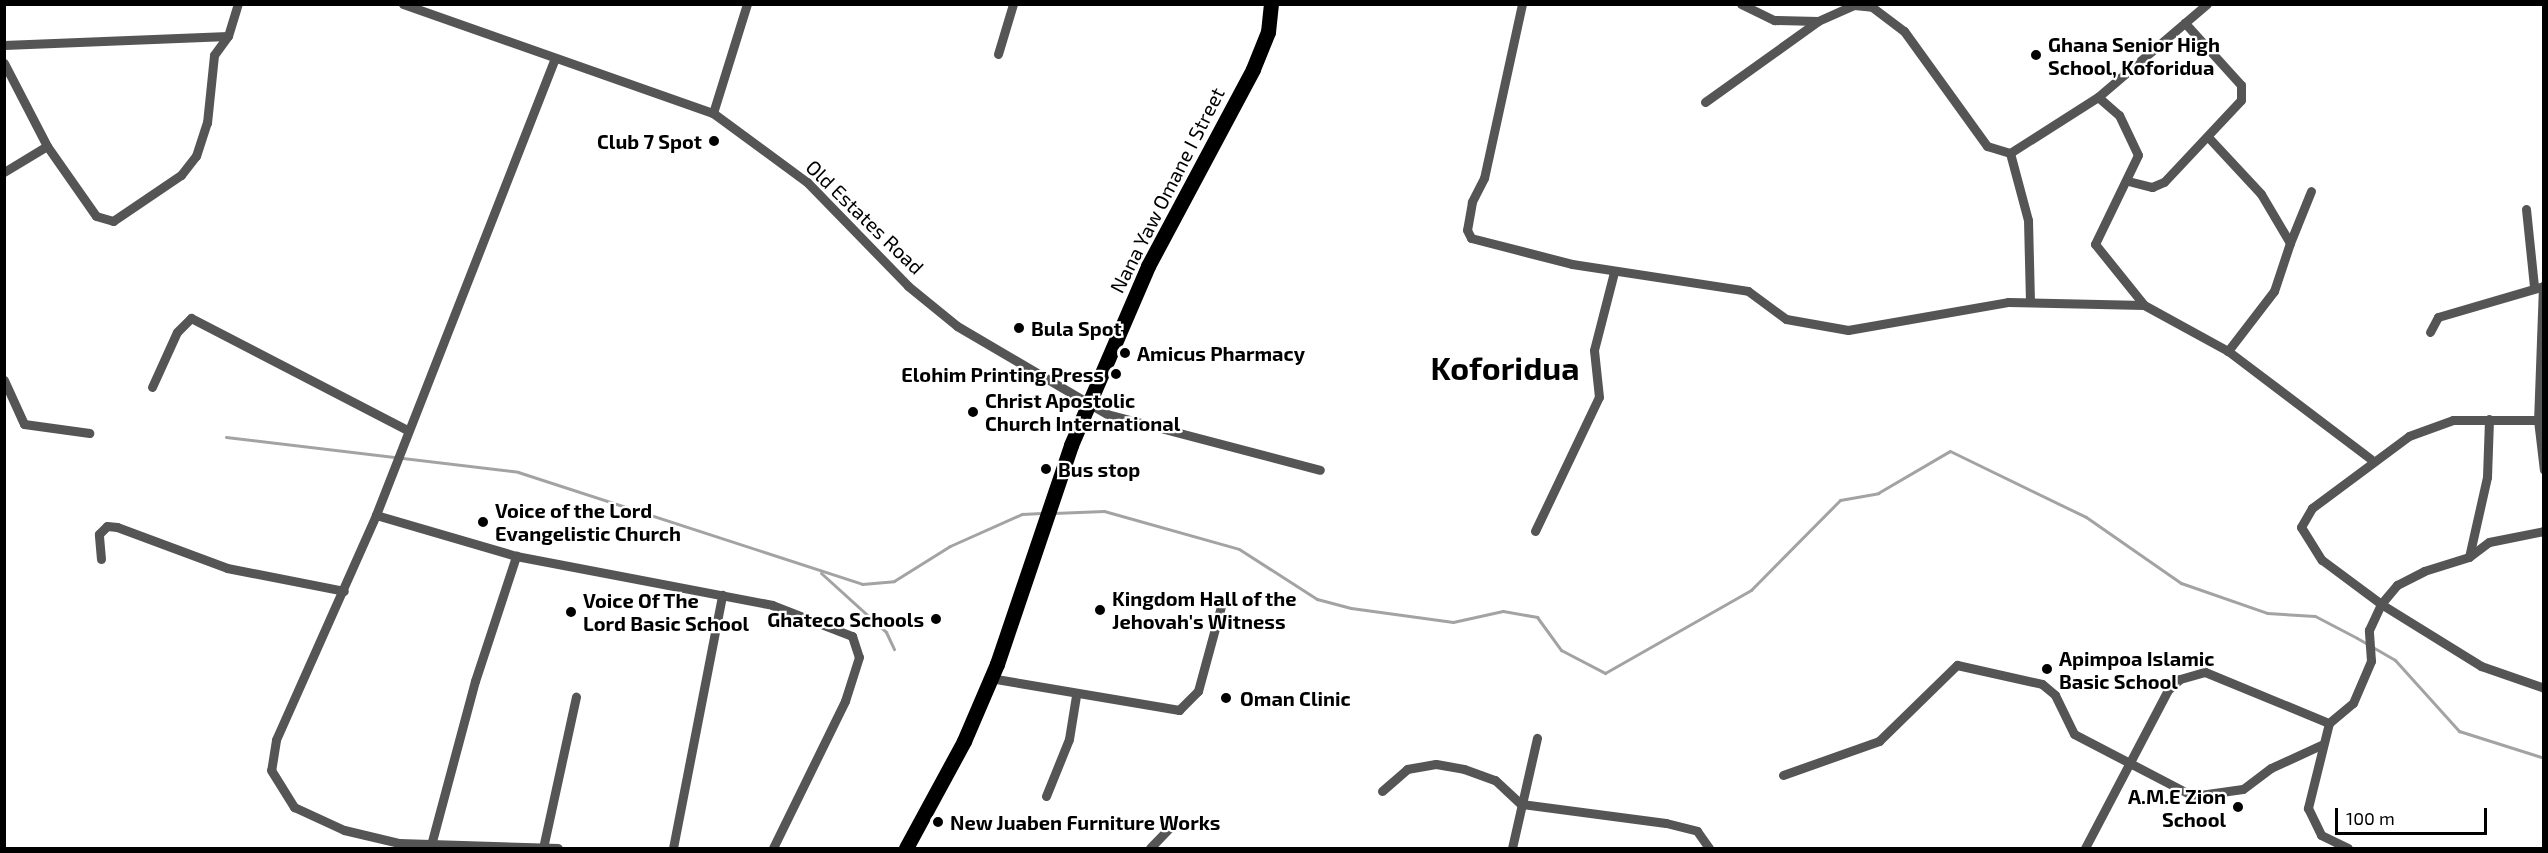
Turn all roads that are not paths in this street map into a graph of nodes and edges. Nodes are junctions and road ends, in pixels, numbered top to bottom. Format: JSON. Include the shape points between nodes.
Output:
{"nodes":[{"id":1,"x":238,"y":4,"type":"edge"},
{"id":2,"x":403,"y":4,"type":"edge"},
{"id":3,"x":747,"y":4,"type":"edge"},
{"id":4,"x":1013,"y":4,"type":"edge"},
{"id":5,"x":1271,"y":4,"type":"edge"},
{"id":6,"x":1522,"y":4,"type":"edge"},
{"id":7,"x":1741,"y":4,"type":"edge"},
{"id":8,"x":2207,"y":4,"type":"edge"},
{"id":9,"x":1818,"y":21,"type":"junction"},
{"id":10,"x":2185,"y":23,"type":"junction"},
{"id":11,"x":228,"y":36,"type":"junction"},
{"id":12,"x":4,"y":45,"type":"edge"},
{"id":13,"x":998,"y":54,"type":"dead end"},
{"id":14,"x":555,"y":58,"type":"junction"},
{"id":15,"x":4,"y":63,"type":"edge"},
{"id":16,"x":2098,"y":96,"type":"junction"},
{"id":17,"x":1705,"y":102,"type":"dead end"},
{"id":18,"x":713,"y":113,"type":"junction"},
{"id":19,"x":2209,"y":138,"type":"junction"},
{"id":20,"x":46,"y":146,"type":"junction"},
{"id":21,"x":2010,"y":153,"type":"junction"},
{"id":22,"x":4,"y":172,"type":"edge"},
{"id":23,"x":2128,"y":181,"type":"junction"},
{"id":24,"x":2311,"y":190,"type":"dead end"},
{"id":25,"x":2526,"y":209,"type":"dead end"},
{"id":26,"x":2290,"y":243,"type":"junction"},
{"id":27,"x":1614,"y":272,"type":"junction"},
{"id":28,"x":2540,"y":286,"type":"edge"},
{"id":29,"x":2030,"y":300,"type":"junction"},
{"id":30,"x":2144,"y":305,"type":"junction"},
{"id":31,"x":2430,"y":332,"type":"dead end"},
{"id":32,"x":2228,"y":351,"type":"junction"},
{"id":33,"x":4,"y":380,"type":"edge"},
{"id":34,"x":152,"y":387,"type":"dead end"},
{"id":35,"x":1088,"y":404,"type":"junction"},
{"id":36,"x":2489,"y":420,"type":"junction"},
{"id":37,"x":2538,"y":420,"type":"junction"},
{"id":38,"x":407,"y":430,"type":"junction"},
{"id":39,"x":89,"y":434,"type":"dead end"},
{"id":40,"x":2371,"y":459,"type":"junction"},
{"id":41,"x":1320,"y":470,"type":"dead end"},
{"id":42,"x":2544,"y":470,"type":"edge"},
{"id":43,"x":376,"y":515,"type":"junction"},
{"id":44,"x":1535,"y":531,"type":"dead end"},
{"id":45,"x":2544,"y":531,"type":"edge"},
{"id":46,"x":516,"y":556,"type":"junction"},
{"id":47,"x":2469,"y":557,"type":"junction"},
{"id":48,"x":101,"y":559,"type":"dead end"},
{"id":49,"x":344,"y":591,"type":"junction"},
{"id":50,"x":722,"y":595,"type":"junction"},
{"id":51,"x":1223,"y":599,"type":"dead end"},
{"id":52,"x":2380,"y":604,"type":"junction"},
{"id":53,"x":990,"y":678,"type":"junction"},
{"id":54,"x":2544,"y":688,"type":"edge"},
{"id":55,"x":1076,"y":696,"type":"junction"},
{"id":56,"x":576,"y":697,"type":"dead end"},
{"id":57,"x":2329,"y":723,"type":"junction"},
{"id":58,"x":1537,"y":738,"type":"dead end"},
{"id":59,"x":2321,"y":746,"type":"junction"},
{"id":60,"x":2129,"y":764,"type":"junction"},
{"id":61,"x":1783,"y":775,"type":"dead end"},
{"id":62,"x":1382,"y":791,"type":"dead end"},
{"id":63,"x":1046,"y":796,"type":"dead end"},
{"id":64,"x":1521,"y":804,"type":"junction"},
{"id":65,"x":1169,"y":828,"type":"dead end"},
{"id":66,"x":431,"y":845,"type":"junction"},
{"id":67,"x":543,"y":848,"type":"edge"},
{"id":68,"x":558,"y":849,"type":"edge"},
{"id":69,"x":674,"y":849,"type":"edge"},
{"id":70,"x":773,"y":849,"type":"edge"},
{"id":71,"x":906,"y":849,"type":"edge"},
{"id":72,"x":1150,"y":849,"type":"edge"},
{"id":73,"x":1512,"y":849,"type":"edge"},
{"id":74,"x":1709,"y":849,"type":"edge"},
{"id":75,"x":2085,"y":849,"type":"edge"},
{"id":76,"x":2348,"y":849,"type":"edge"}],
"edges":[{"from":1,"to":11,"type":"street"},
{"from":2,"to":14,"type":"street","name":"Old Estates Road"},
{"from":3,"to":18,"type":"street"},
{"from":4,"to":13,"type":"street"},
{"from":5,"to":35,"type":"main road","name":"Nana Yaw Omane I Street","via":[[1268,32],[1253,69],[1148,266]]},
{"from":6,"to":27,"type":"street","via":[[1467,230],[1482,244]]},
{"from":7,"to":9,"type":"street","via":[[1774,20]]},
{"from":8,"to":10,"type":"street"},
{"from":9,"to":17,"type":"street"},
{"from":9,"to":21,"type":"street","via":[[1854,4],[1886,14],[1987,146]]},
{"from":10,"to":16,"type":"street"},
{"from":10,"to":19,"type":"street","via":[[2243,92]]},
{"from":11,"to":12,"type":"street"},
{"from":11,"to":20,"type":"street","via":[[214,55],[207,123],[196,156],[182,175],[123,217],[113,221],[96,216]]},
{"from":14,"to":18,"type":"street","name":"Old Estates Road"},
{"from":14,"to":38,"type":"street"},
{"from":15,"to":20,"type":"street"},
{"from":16,"to":21,"type":"street"},
{"from":16,"to":23,"type":"street","via":[[2119,115],[2138,155]]},
{"from":18,"to":35,"type":"street","name":"Old Estates Road","via":[[807,182],[908,286],[957,326]]},
{"from":19,"to":23,"type":"street","via":[[2158,186]]},
{"from":19,"to":26,"type":"street","via":[[2261,194]]},
{"from":20,"to":22,"type":"street"},
{"from":21,"to":29,"type":"street","via":[[2028,220]]},
{"from":23,"to":30,"type":"street","via":[[2098,229],[2096,243]]},
{"from":24,"to":26,"type":"street"},
{"from":25,"to":28,"type":"street"},
{"from":26,"to":32,"type":"street","via":[[2274,291]]},
{"from":27,"to":29,"type":"street","via":[[1748,291],[1786,319],[1848,330]]},
{"from":27,"to":44,"type":"street","via":[[1594,350],[1599,397]]},
{"from":28,"to":31,"type":"street","via":[[2438,317]]},
{"from":28,"to":37,"type":"street"},
{"from":29,"to":30,"type":"street"},
{"from":30,"to":32,"type":"street"},
{"from":32,"to":40,"type":"street"},
{"from":33,"to":39,"type":"street","via":[[24,424]]},
{"from":34,"to":38,"type":"street","via":[[177,332],[191,318]]},
{"from":35,"to":41,"type":"street","name":"Old Estates Road","via":[[1184,438]]},
{"from":35,"to":53,"type":"main road","name":"Nana Yaw Omane I Street","via":[[1052,494]]},
{"from":36,"to":37,"type":"street"},
{"from":36,"to":40,"type":"street","via":[[2453,420],[2409,436]]},
{"from":36,"to":47,"type":"street","via":[[2487,477]]},
{"from":37,"to":42,"type":"street"},
{"from":38,"to":43,"type":"street"},
{"from":40,"to":52,"type":"street","via":[[2312,508],[2301,527],[2322,560]]},
{"from":43,"to":46,"type":"street"},
{"from":43,"to":49,"type":"street"},
{"from":45,"to":47,"type":"street","via":[[2489,542]]},
{"from":46,"to":50,"type":"street"},
{"from":46,"to":66,"type":"street","via":[[475,681]]},
{"from":47,"to":52,"type":"street","via":[[2397,585]]},
{"from":48,"to":49,"type":"street","via":[[99,534],[107,526],[117,527],[227,568]]},
{"from":49,"to":66,"type":"street","via":[[276,740],[271,770],[294,807],[344,830]]},
{"from":50,"to":69,"type":"street"},
{"from":50,"to":70,"type":"street","via":[[833,625],[852,636],[859,657],[845,701]]},
{"from":51,"to":55,"type":"street","via":[[1198,692],[1188,706],[1167,709]]},
{"from":52,"to":54,"type":"street","via":[[2481,666]]},
{"from":52,"to":57,"type":"street","via":[[2369,630],[2371,661],[2353,703]]},
{"from":53,"to":55,"type":"street"},
{"from":53,"to":71,"type":"main road","via":[[964,741]]},
{"from":55,"to":63,"type":"street","via":[[1069,739]]},
{"from":56,"to":67,"type":"street"},
{"from":57,"to":59,"type":"street"},
{"from":57,"to":60,"type":"street","via":[[2205,672],[2191,674],[2168,690]]},
{"from":58,"to":64,"type":"street","via":[[1534,767]]},
{"from":59,"to":60,"type":"street","via":[[2223,796],[2193,796]]},
{"from":59,"to":76,"type":"street","via":[[2308,808],[2311,824]]},
{"from":60,"to":61,"type":"street","via":[[2074,734],[2055,695],[2042,684],[1958,665],[1879,741]]},
{"from":60,"to":75,"type":"street"},
{"from":62,"to":64,"type":"street","via":[[1407,769],[1436,764],[1495,780]]},
{"from":64,"to":73,"type":"street"},
{"from":64,"to":74,"type":"street","via":[[1666,823],[1697,831]]},
{"from":65,"to":72,"type":"street"},
{"from":66,"to":67,"type":"street"},
{"from":67,"to":68,"type":"street"}]}
